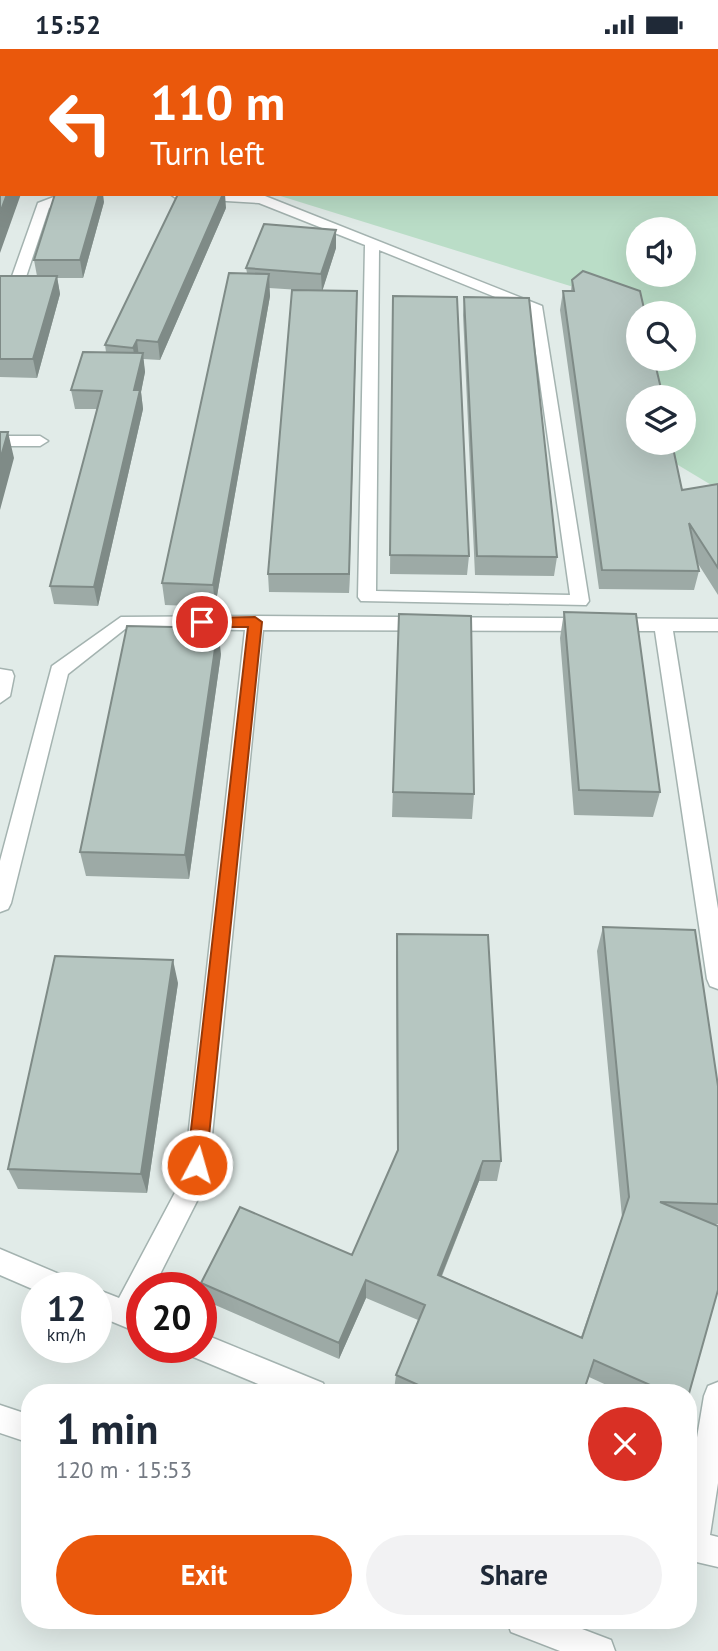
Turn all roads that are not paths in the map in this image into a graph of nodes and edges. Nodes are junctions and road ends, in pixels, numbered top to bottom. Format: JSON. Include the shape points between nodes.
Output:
{"nodes":[{"id":1,"x":83,"y":196,"type":"edge"},
{"id":2,"x":210,"y":196,"type":"edge"},
{"id":3,"x":372,"y":243,"type":"junction"},
{"id":4,"x":0,"y":286,"type":"edge"},
{"id":5,"x":0,"y":441,"type":"edge"},
{"id":6,"x":40,"y":441,"type":"dead end"},
{"id":7,"x":255,"y":622,"type":"junction"},
{"id":8,"x":663,"y":625,"type":"junction"},
{"id":9,"x":718,"y":625,"type":"edge"},
{"id":10,"x":0,"y":675,"type":"edge"},
{"id":11,"x":0,"y":696,"type":"edge"},
{"id":12,"x":0,"y":903,"type":"edge"},
{"id":13,"x":718,"y":979,"type":"edge"},
{"id":14,"x":0,"y":1262,"type":"edge"},
{"id":15,"x":24,"y":1272,"type":"edge"},
{"id":16,"x":153,"y":1272,"type":"edge"},
{"id":17,"x":217,"y":1353,"type":"edge"},
{"id":18,"x":292,"y":1384,"type":"edge"},
{"id":19,"x":718,"y":1396,"type":"edge"},
{"id":20,"x":0,"y":1419,"type":"edge"},
{"id":21,"x":21,"y":1426,"type":"edge"},
{"id":22,"x":699,"y":1548,"type":"edge"},
{"id":23,"x":543,"y":1629,"type":"edge"},
{"id":24,"x":600,"y":1651,"type":"edge"}],
"edges":[{"from":1,"to":4,"type":"street","via":[[43,206],[16,286]]},
{"from":2,"to":3,"type":"street","via":[[260,199]]},
{"from":3,"to":3,"type":"street","via":[[537,309],[580,601],[367,597]]},
{"from":5,"to":6,"type":"street"},
{"from":7,"to":8,"type":"street"},
{"from":7,"to":12,"type":"street","via":[[121,623],[59,671]]},
{"from":7,"to":16,"type":"street","via":[[197,1165]]},
{"from":8,"to":9,"type":"street"},
{"from":8,"to":13,"type":"street"},
{"from":10,"to":11,"type":"street","via":[[5,675]]},
{"from":14,"to":15,"type":"street"},
{"from":17,"to":18,"type":"street"},
{"from":19,"to":22,"type":"street"},
{"from":20,"to":21,"type":"street"},
{"from":23,"to":24,"type":"street"}]}
